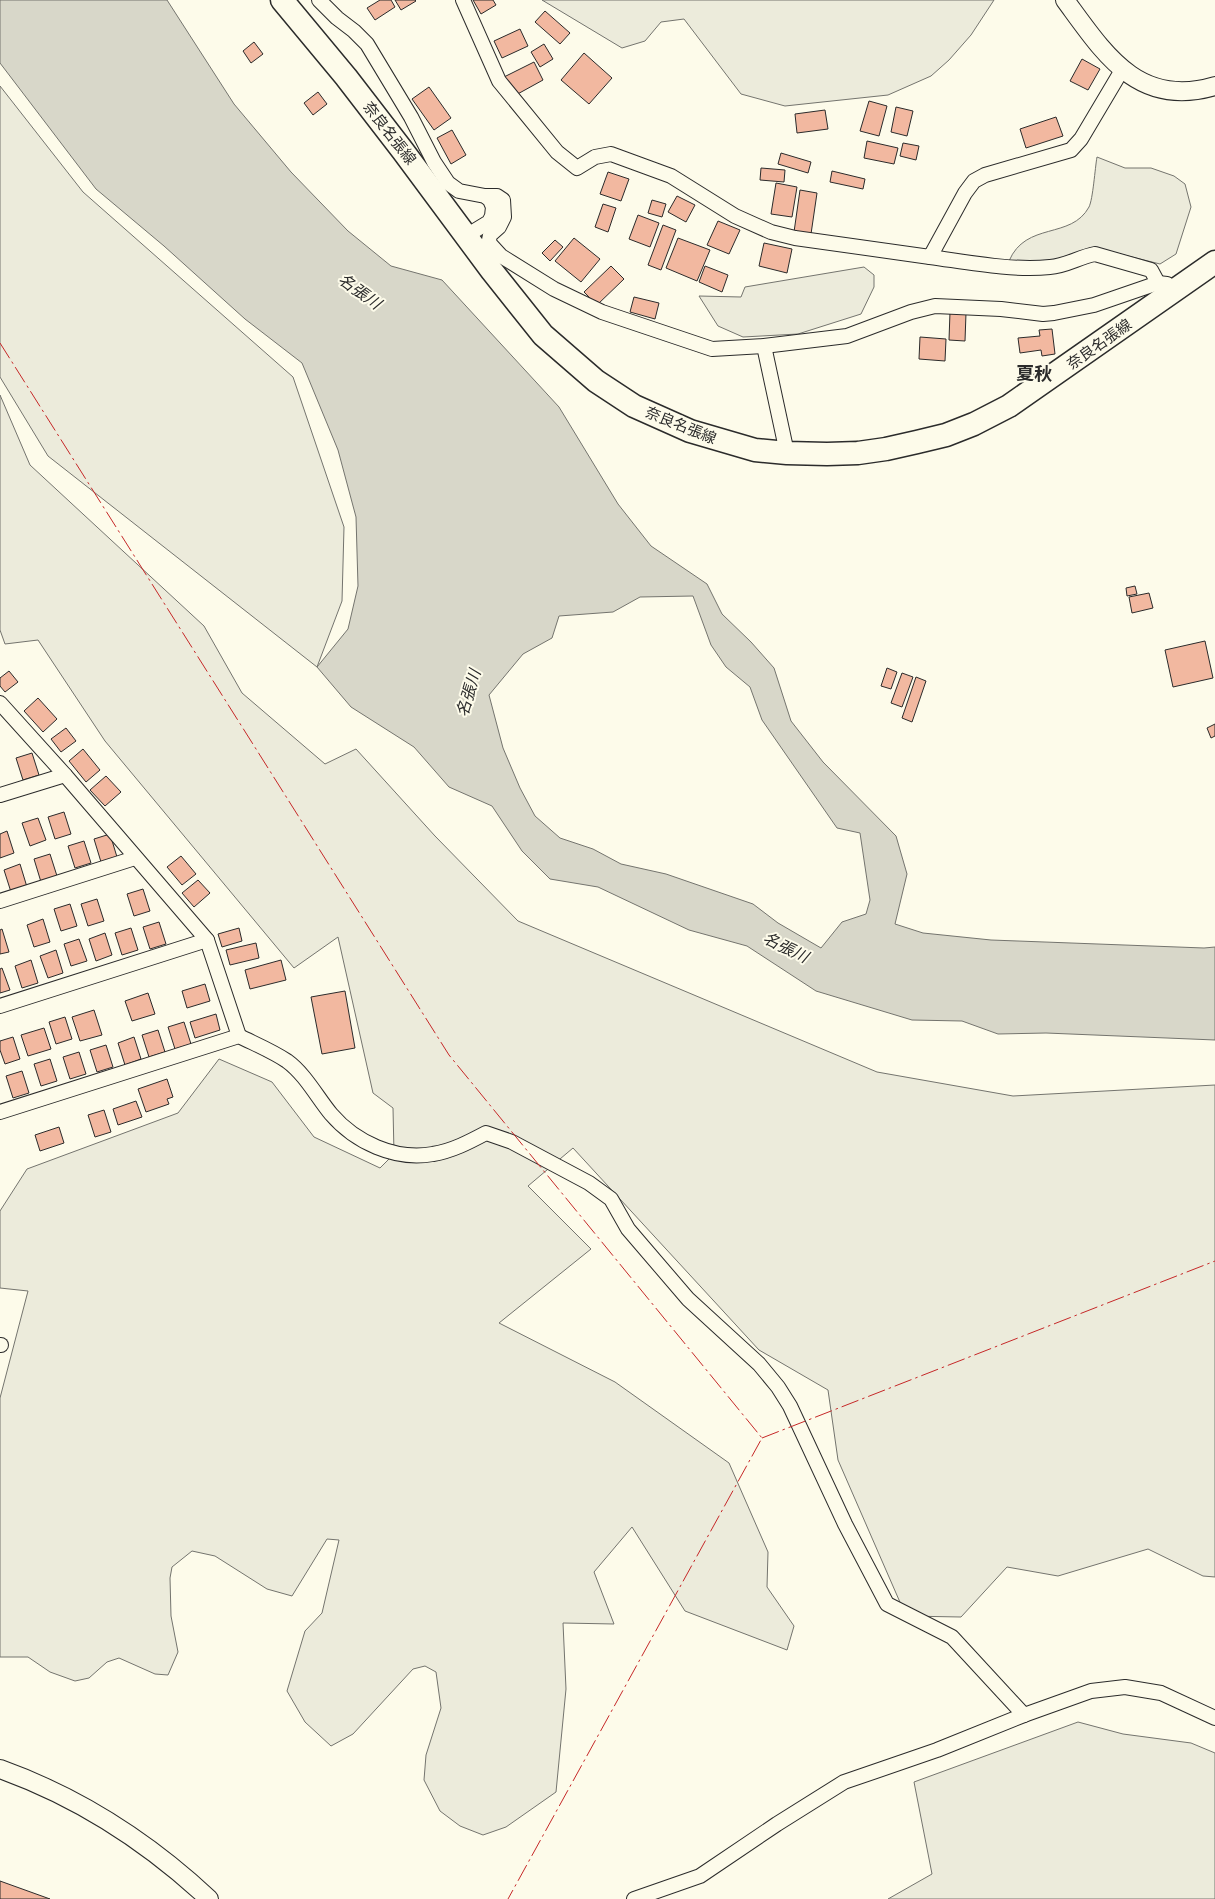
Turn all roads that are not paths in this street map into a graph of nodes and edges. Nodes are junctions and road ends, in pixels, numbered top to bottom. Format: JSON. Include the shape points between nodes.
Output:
{"nodes":[{"id":1,"x":282,"y":0,"type":"edge"},
{"id":2,"x":319,"y":0,"type":"edge"},
{"id":3,"x":463,"y":0,"type":"edge"},
{"id":4,"x":1065,"y":0,"type":"edge"},
{"id":5,"x":1122,"y":70,"type":"junction"},
{"id":6,"x":1215,"y":86,"type":"edge"},
{"id":7,"x":485,"y":196,"type":"junction"},
{"id":8,"x":466,"y":236,"type":"junction"},
{"id":9,"x":930,"y":257,"type":"junction"},
{"id":10,"x":1215,"y":262,"type":"edge"},
{"id":11,"x":1164,"y":288,"type":"junction"},
{"id":12,"x":764,"y":346,"type":"junction"},
{"id":13,"x":787,"y":453,"type":"junction"},
{"id":14,"x":0,"y":703,"type":"edge"},
{"id":15,"x":65,"y":774,"type":"junction"},
{"id":16,"x":0,"y":795,"type":"edge"},
{"id":17,"x":135,"y":858,"type":"junction"},
{"id":18,"x":0,"y":901,"type":"edge"},
{"id":19,"x":207,"y":940,"type":"junction"},
{"id":20,"x":0,"y":1006,"type":"edge"},
{"id":21,"x":239,"y":1036,"type":"junction"},
{"id":22,"x":0,"y":1112,"type":"edge"},
{"id":23,"x":1024,"y":1715,"type":"junction"},
{"id":24,"x":1215,"y":1718,"type":"edge"},
{"id":25,"x":0,"y":1769,"type":"edge"},
{"id":26,"x":209,"y":1899,"type":"edge"},
{"id":27,"x":634,"y":1899,"type":"edge"}],
"edges":[{"from":1,"to":8,"type":"main road","name":"奈良名張線","via":[[346,77]]},
{"from":2,"to":7,"type":"street","via":[[367,44],[448,183],[458,191]]},
{"from":3,"to":9,"type":"street","via":[[499,81],[557,152],[576,168],[595,157],[611,154],[671,176],[735,216],[771,232]]},
{"from":4,"to":5,"type":"street","via":[[1108,57]]},
{"from":5,"to":6,"type":"street","via":[[1166,90],[1198,91]]},
{"from":5,"to":9,"type":"street","via":[[1081,139],[1071,150],[986,175],[974,182],[964,193]]},
{"from":7,"to":8,"type":"street","via":[[493,207],[492,216],[489,222]]},
{"from":7,"to":12,"type":"street","via":[[497,196],[503,200],[504,209],[500,226],[490,235],[490,244],[501,256],[554,289],[602,312],[712,349]]},
{"from":8,"to":13,"type":"main road","name":"奈良名張線","via":[[543,335],[596,381],[634,406],[690,431],[755,450]]},
{"from":9,"to":11,"type":"street","via":[[1048,267],[1095,254],[1151,270]]},
{"from":10,"to":11,"type":"main road","name":"奈良名張線"},
{"from":11,"to":12,"type":"street","via":[[1054,313],[935,306],[847,336]]},
{"from":11,"to":13,"type":"main road","name":"奈良名張線","via":[[1035,390],[974,424],[946,435],[886,449],[858,453]]},
{"from":12,"to":13,"type":"street"},
{"from":14,"to":15,"type":"street"},
{"from":15,"to":16,"type":"street"},
{"from":15,"to":17,"type":"street"},
{"from":17,"to":18,"type":"street"},
{"from":17,"to":19,"type":"street"},
{"from":19,"to":20,"type":"street"},
{"from":19,"to":21,"type":"street"},
{"from":21,"to":22,"type":"street"},
{"from":21,"to":23,"type":"street","via":[[288,1062],[340,1124],[382,1150],[432,1154],[468,1143],[486,1133],[512,1142],[589,1183],[611,1199],[628,1229],[688,1299],[759,1364],[778,1387],[790,1406],[857,1550],[887,1604],[952,1637]]},
{"from":23,"to":24,"type":"street","via":[[1090,1692],[1125,1687],[1161,1693]]},
{"from":23,"to":27,"type":"street","via":[[844,1782],[700,1876]]},
{"from":25,"to":26,"type":"street","via":[[50,1790],[106,1820],[164,1860]]}]}
